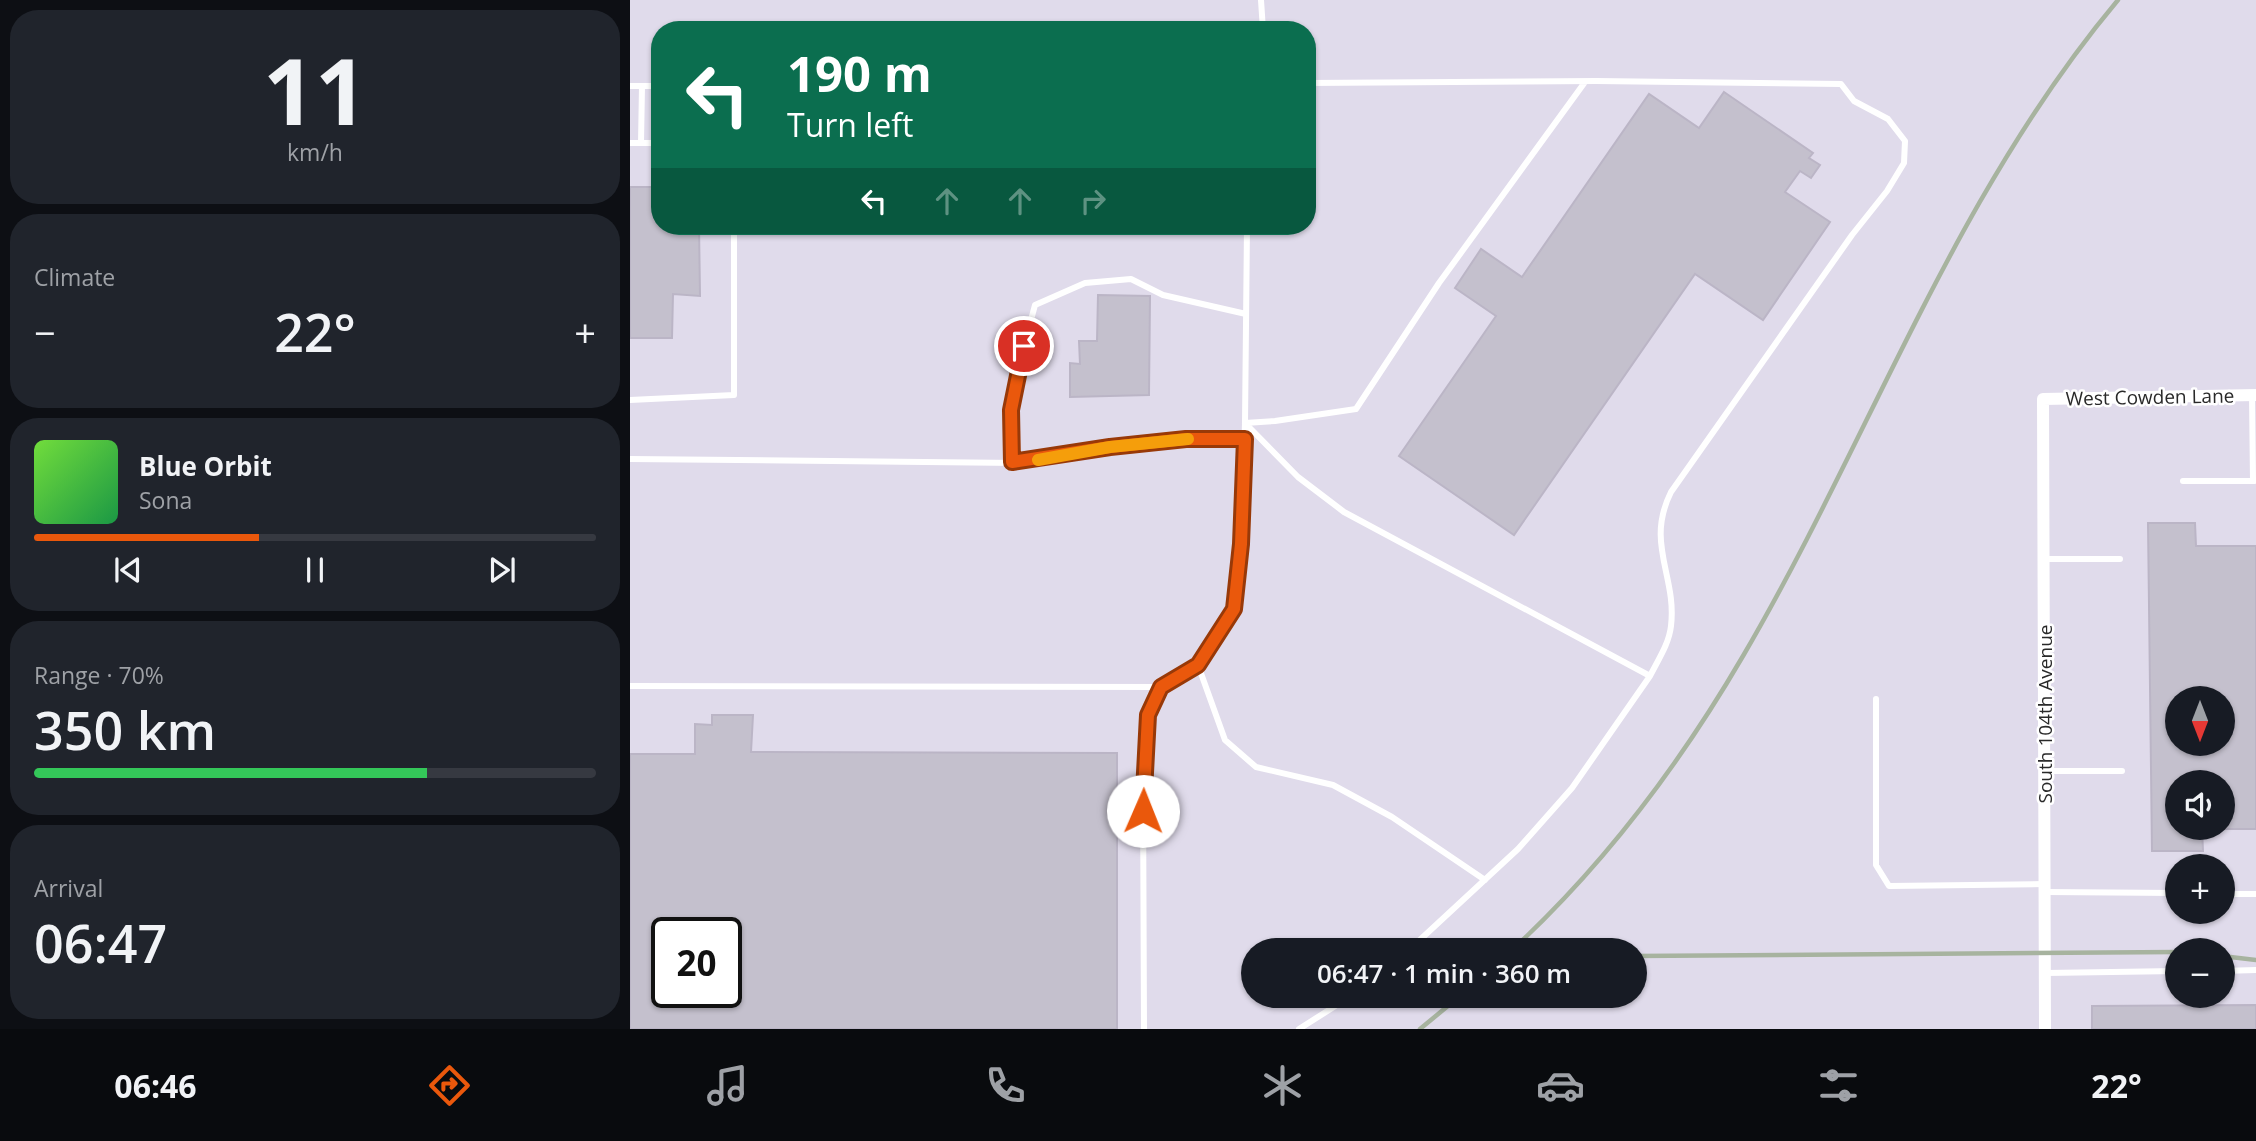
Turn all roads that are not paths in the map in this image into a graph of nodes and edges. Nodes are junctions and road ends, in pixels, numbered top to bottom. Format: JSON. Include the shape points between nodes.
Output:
{"nodes":[{"id":1,"x":1261,"y":0,"type":"edge"},
{"id":2,"x":1262,"y":21,"type":"edge"},
{"id":3,"x":1585,"y":82,"type":"junction"},
{"id":4,"x":1316,"y":83,"type":"edge"},
{"id":5,"x":630,"y":86,"type":"edge"},
{"id":6,"x":642,"y":86,"type":"junction"},
{"id":7,"x":651,"y":86,"type":"edge"},
{"id":8,"x":630,"y":143,"type":"edge"},
{"id":9,"x":641,"y":143,"type":"junction"},
{"id":10,"x":651,"y":144,"type":"edge"},
{"id":11,"x":734,"y":235,"type":"edge"},
{"id":12,"x":1247,"y":235,"type":"edge"},
{"id":13,"x":1246,"y":314,"type":"junction"},
{"id":14,"x":2254,"y":395,"type":"edge"},
{"id":15,"x":2043,"y":399,"type":"joint"},
{"id":16,"x":630,"y":400,"type":"edge"},
{"id":17,"x":1245,"y":423,"type":"junction"},
{"id":18,"x":1245,"y":439,"type":"junction"},
{"id":19,"x":630,"y":459,"type":"edge"},
{"id":20,"x":1012,"y":462,"type":"junction"},
{"id":21,"x":2183,"y":481,"type":"dead end"},
{"id":22,"x":2254,"y":481,"type":"edge"},
{"id":23,"x":2044,"y":559,"type":"junction"},
{"id":24,"x":2120,"y":559,"type":"dead end"},
{"id":25,"x":1198,"y":665,"type":"junction"},
{"id":26,"x":1650,"y":676,"type":"junction"},
{"id":27,"x":630,"y":687,"type":"edge"},
{"id":28,"x":1161,"y":687,"type":"junction"},
{"id":29,"x":1876,"y":699,"type":"dead end"},
{"id":30,"x":2045,"y":771,"type":"junction"},
{"id":31,"x":2122,"y":771,"type":"dead end"},
{"id":32,"x":1485,"y":880,"type":"junction"},
{"id":33,"x":2046,"y":888,"type":"junction"},
{"id":34,"x":2165,"y":893,"type":"edge"},
{"id":35,"x":2235,"y":894,"type":"edge"},
{"id":36,"x":2256,"y":894,"type":"edge"},
{"id":37,"x":1422,"y":938,"type":"edge"},
{"id":38,"x":2256,"y":970,"type":"edge"},
{"id":39,"x":2165,"y":971,"type":"edge"},
{"id":40,"x":2235,"y":971,"type":"edge"},
{"id":41,"x":2046,"y":973,"type":"junction"},
{"id":42,"x":1332,"y":1008,"type":"edge"},
{"id":43,"x":1143,"y":1029,"type":"edge"},
{"id":44,"x":1299,"y":1029,"type":"edge"},
{"id":45,"x":2045,"y":1029,"type":"edge"}],
"edges":[{"from":1,"to":2,"type":"lane"},
{"from":3,"to":4,"type":"lane"},
{"from":3,"to":17,"type":"lane","via":[[1439,283],[1356,409]]},
{"from":3,"to":26,"type":"lane","via":[[1841,83],[1854,101],[1888,119],[1905,142],[1903,163],[1887,191],[1852,234],[1664,506],[1660,546],[1671,623],[1669,638]]},
{"from":5,"to":6,"type":"lane"},
{"from":6,"to":7,"type":"lane"},
{"from":6,"to":9,"type":"lane"},
{"from":8,"to":9,"type":"lane"},
{"from":9,"to":10,"type":"lane"},
{"from":11,"to":16,"type":"lane","via":[[734,395]]},
{"from":12,"to":13,"type":"lane"},
{"from":13,"to":17,"type":"lane"},
{"from":13,"to":20,"type":"lane","via":[[1163,295],[1131,279],[1085,283],[1035,305],[1011,410]]},
{"from":14,"to":15,"type":"street","name":"West Cowden Lane"},
{"from":14,"to":22,"type":"lane"},
{"from":15,"to":23,"type":"street","name":"South 104th Avenue"},
{"from":17,"to":18,"type":"lane"},
{"from":17,"to":26,"type":"lane","via":[[1298,477],[1344,512]]},
{"from":18,"to":20,"type":"lane","via":[[1186,439]]},
{"from":18,"to":25,"type":"lane","via":[[1234,609]]},
{"from":19,"to":20,"type":"lane"},
{"from":21,"to":22,"type":"lane"},
{"from":23,"to":24,"type":"lane"},
{"from":23,"to":30,"type":"street","name":"South 104th Avenue"},
{"from":25,"to":28,"type":"lane"},
{"from":25,"to":32,"type":"lane","via":[[1225,740],[1256,767],[1333,785],[1392,817]]},
{"from":26,"to":32,"type":"lane","via":[[1572,788]]},
{"from":27,"to":28,"type":"lane"},
{"from":28,"to":43,"type":"lane","via":[[1148,715],[1143,783]]},
{"from":29,"to":33,"type":"lane","via":[[1876,865],[1889,886]]},
{"from":30,"to":31,"type":"lane"},
{"from":30,"to":33,"type":"street","name":"South 104th Avenue"},
{"from":32,"to":37,"type":"lane"},
{"from":33,"to":34,"type":"lane"},
{"from":33,"to":41,"type":"street","name":"South 104th Avenue"},
{"from":35,"to":36,"type":"lane"},
{"from":38,"to":40,"type":"lane"},
{"from":39,"to":41,"type":"lane"},
{"from":41,"to":45,"type":"street","name":"South 104th Avenue"},
{"from":42,"to":44,"type":"lane"}]}
